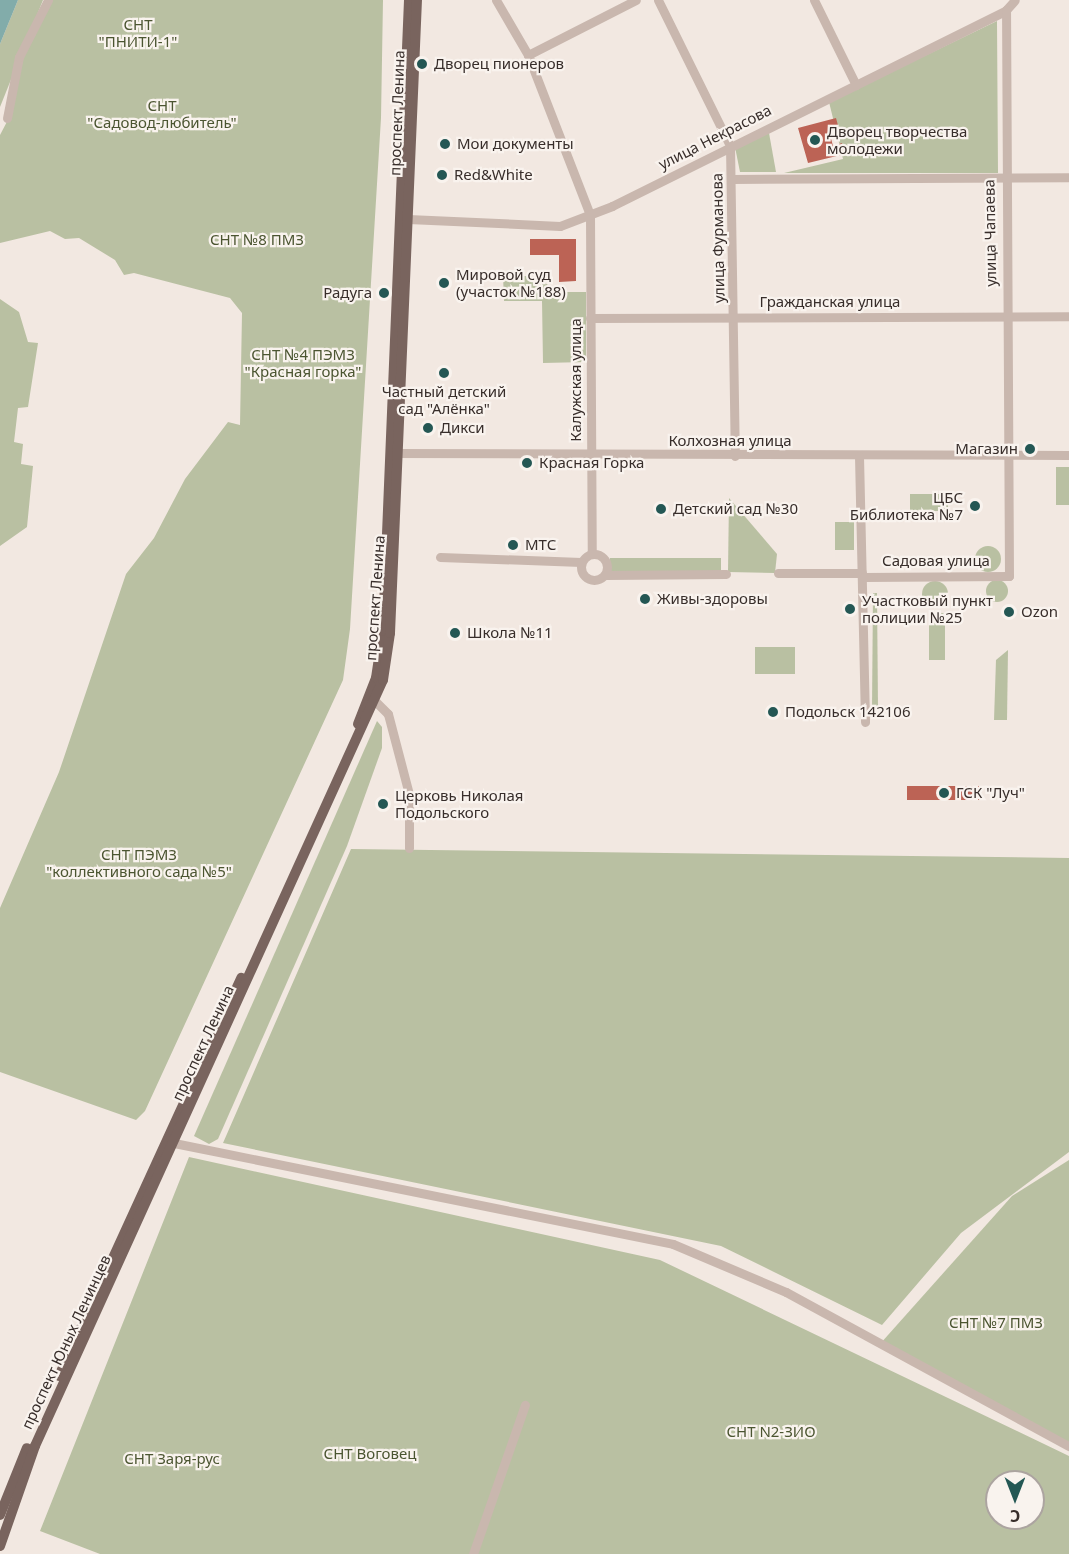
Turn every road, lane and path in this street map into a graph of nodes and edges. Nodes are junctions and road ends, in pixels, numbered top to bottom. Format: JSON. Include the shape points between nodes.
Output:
{"nodes":[{"id":1,"x":48,"y":0,"type":"edge"},
{"id":2,"x":409,"y":0,"type":"edge"},
{"id":3,"x":417,"y":0,"type":"edge"},
{"id":4,"x":496,"y":0,"type":"edge"},
{"id":5,"x":636,"y":0,"type":"edge"},
{"id":6,"x":658,"y":0,"type":"edge"},
{"id":7,"x":814,"y":0,"type":"edge"},
{"id":8,"x":1015,"y":0,"type":"edge"},
{"id":9,"x":1006,"y":10,"type":"junction"},
{"id":10,"x":528,"y":56,"type":"junction"},
{"id":11,"x":856,"y":84,"type":"junction"},
{"id":12,"x":7,"y":118,"type":"dead end"},
{"id":13,"x":730,"y":146,"type":"junction"},
{"id":14,"x":1069,"y":177,"type":"edge"},
{"id":15,"x":732,"y":179,"type":"junction"},
{"id":16,"x":1004,"y":179,"type":"junction"},
{"id":17,"x":590,"y":215,"type":"junction"},
{"id":18,"x":408,"y":219,"type":"junction"},
{"id":19,"x":1007,"y":316,"type":"junction"},
{"id":20,"x":1069,"y":316,"type":"edge"},
{"id":21,"x":734,"y":317,"type":"junction"},
{"id":22,"x":590,"y":318,"type":"junction"},
{"id":23,"x":395,"y":453,"type":"junction"},
{"id":24,"x":1069,"y":455,"type":"edge"},
{"id":25,"x":591,"y":456,"type":"junction"},
{"id":26,"x":735,"y":456,"type":"junction"},
{"id":27,"x":859,"y":456,"type":"junction"},
{"id":28,"x":1008,"y":456,"type":"junction"},
{"id":29,"x":592,"y":554,"type":"junction"},
{"id":30,"x":440,"y":557,"type":"dead end"},
{"id":31,"x":581,"y":562,"type":"junction"},
{"id":32,"x":778,"y":573,"type":"dead end"},
{"id":33,"x":726,"y":574,"type":"dead end"},
{"id":34,"x":605,"y":575,"type":"junction"},
{"id":35,"x":863,"y":575,"type":"junction"},
{"id":36,"x":1009,"y":576,"type":"joint"},
{"id":37,"x":376,"y":702,"type":"junction"},
{"id":38,"x":865,"y":722,"type":"dead end"},
{"id":39,"x":409,"y":848,"type":"dead end"},
{"id":40,"x":169,"y":1147,"type":"junction"},
{"id":41,"x":525,"y":1405,"type":"dead end"},
{"id":42,"x":1069,"y":1446,"type":"edge"},
{"id":43,"x":0,"y":1515,"type":"edge"},
{"id":44,"x":0,"y":1546,"type":"edge"},
{"id":45,"x":473,"y":1554,"type":"edge"}],
"edges":[{"from":1,"to":12,"type":"street","via":[[19,57]]},
{"from":2,"to":23,"type":"main road","name":"проспект Ленина"},
{"from":3,"to":18,"type":"main road","name":"проспект Ленина"},
{"from":4,"to":10,"type":"street","name":"Калужская улица"},
{"from":5,"to":10,"type":"street"},
{"from":6,"to":13,"type":"street","name":"улица Фурманова"},
{"from":7,"to":11,"type":"street"},
{"from":8,"to":9,"type":"street","name":"улица Некрасова"},
{"from":9,"to":11,"type":"street","name":"улица Некрасова"},
{"from":9,"to":16,"type":"street","name":"улица Чапаева"},
{"from":10,"to":17,"type":"street","name":"Калужская улица"},
{"from":11,"to":13,"type":"street","name":"улица Некрасова"},
{"from":13,"to":15,"type":"street","name":"улица Фурманова"},
{"from":13,"to":17,"type":"street","name":"улица Некрасова"},
{"from":14,"to":16,"type":"street"},
{"from":15,"to":16,"type":"street"},
{"from":15,"to":21,"type":"street","name":"улица Фурманова"},
{"from":16,"to":19,"type":"street","name":"улица Чапаева"},
{"from":17,"to":18,"type":"street","name":"улица Некрасова","via":[[560,226]]},
{"from":17,"to":22,"type":"street","name":"Калужская улица"},
{"from":18,"to":23,"type":"main road","name":"проспект Ленина"},
{"from":19,"to":20,"type":"street","name":"Гражданская улица"},
{"from":19,"to":21,"type":"street","name":"Гражданская улица"},
{"from":19,"to":28,"type":"street","name":"улица Чапаева"},
{"from":21,"to":22,"type":"street","name":"Гражданская улица"},
{"from":21,"to":26,"type":"street","name":"улица Фурманова"},
{"from":22,"to":25,"type":"street","name":"Калужская улица"},
{"from":23,"to":25,"type":"street","name":"Колхозная улица"},
{"from":23,"to":37,"type":"main road","name":"проспект Ленина","via":[[390,633]]},
{"from":23,"to":40,"type":"main road","name":"проспект Ленина","via":[[383,631],[376,678]]},
{"from":24,"to":28,"type":"street","name":"Колхозная улица"},
{"from":25,"to":26,"type":"street","name":"Колхозная улица"},
{"from":25,"to":29,"type":"street","name":"Калужская улица"},
{"from":26,"to":27,"type":"street","name":"Колхозная улица"},
{"from":27,"to":28,"type":"street","name":"Колхозная улица"},
{"from":27,"to":35,"type":"street"},
{"from":28,"to":36,"type":"street","name":"улица Чапаева"},
{"from":29,"to":31,"type":"street"},
{"from":29,"to":34,"type":"street","via":[[604,558]]},
{"from":30,"to":31,"type":"street"},
{"from":31,"to":34,"type":"street","via":[[586,578],[594,581]]},
{"from":32,"to":35,"type":"street","name":"Садовая улица"},
{"from":33,"to":34,"type":"street"},
{"from":35,"to":36,"type":"street","name":"Садовая улица"},
{"from":35,"to":38,"type":"street"},
{"from":37,"to":39,"type":"street","via":[[388,714],[409,795]]},
{"from":37,"to":40,"type":"main road","name":"проспект Ленина"},
{"from":40,"to":42,"type":"street","via":[[673,1244],[786,1292]]},
{"from":40,"to":43,"type":"main road","name":"проспект Юных Ленинцев"},
{"from":40,"to":44,"type":"main road","name":"проспект Юных Ленинцев","via":[[35,1446]]},
{"from":41,"to":45,"type":"street"}]}
